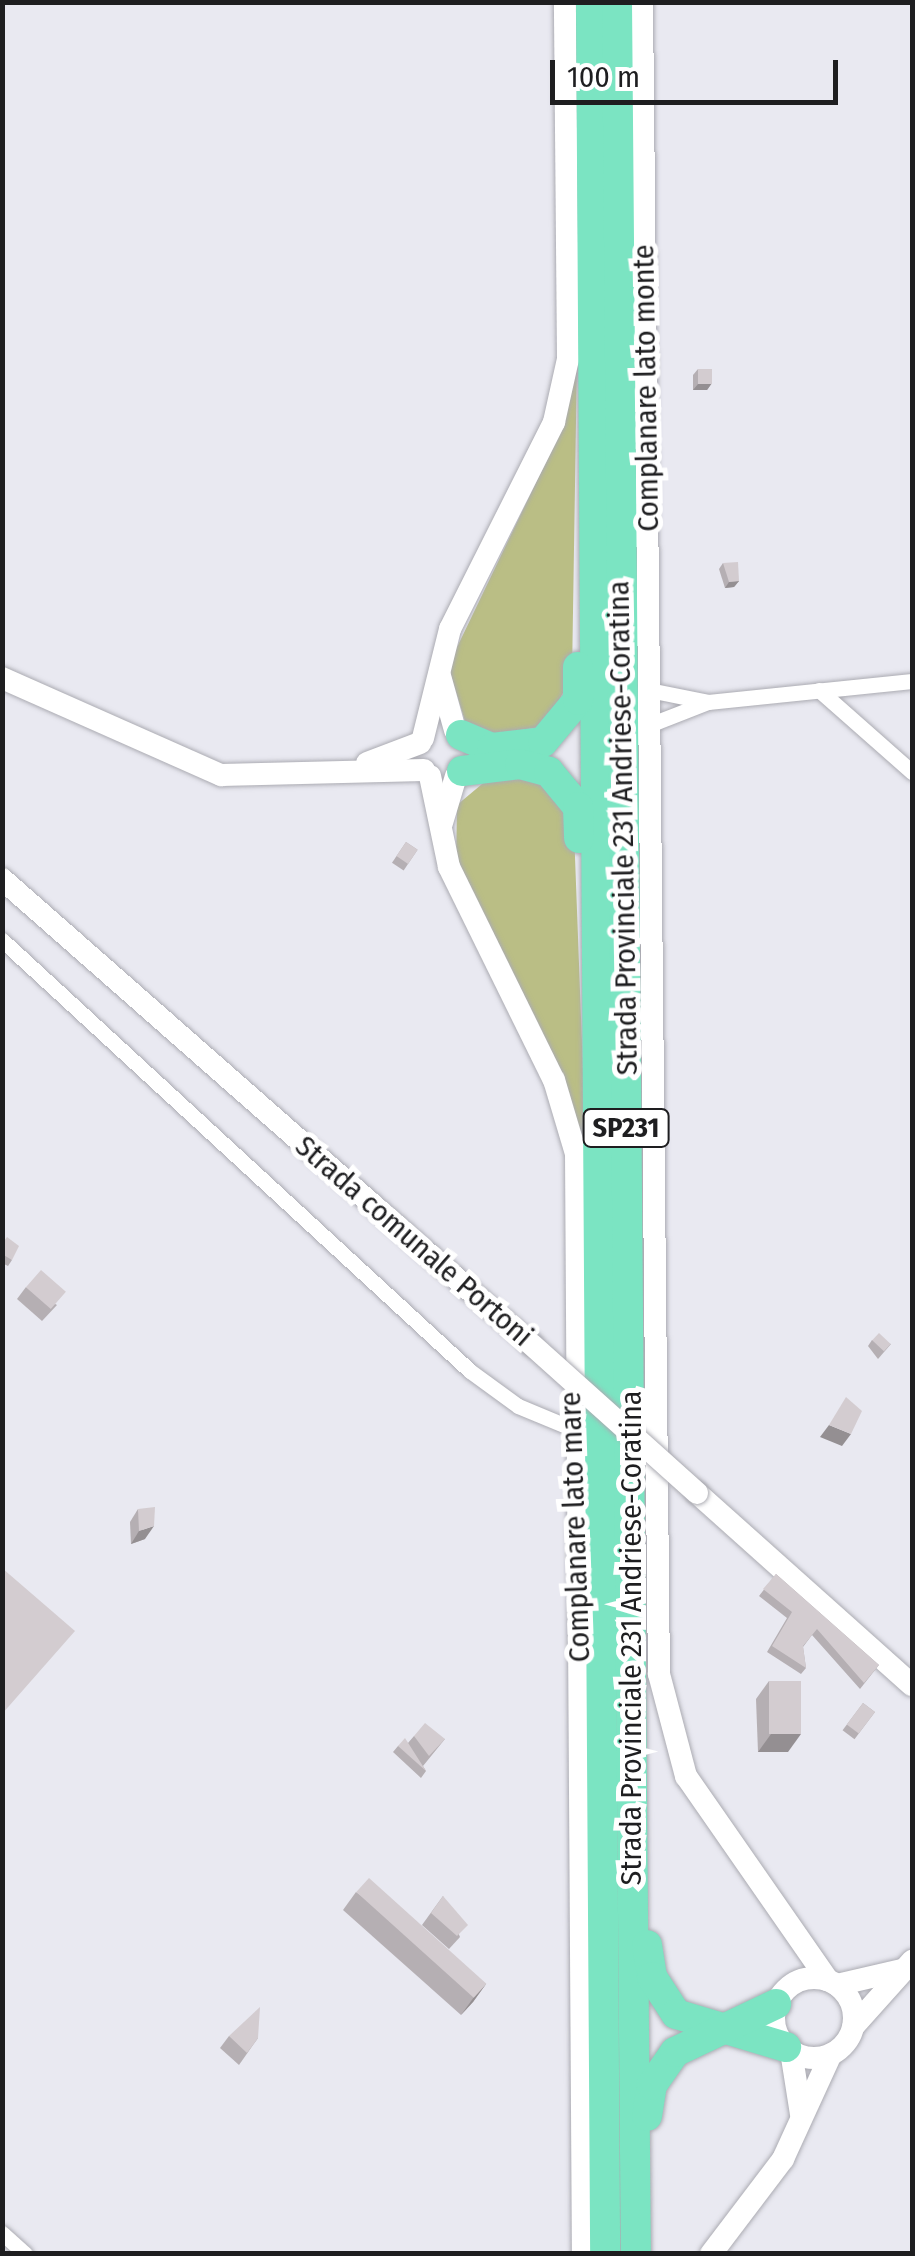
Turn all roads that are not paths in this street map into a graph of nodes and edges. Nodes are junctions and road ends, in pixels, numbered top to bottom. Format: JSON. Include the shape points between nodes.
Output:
{"nodes":[{"id":1,"x":565,"y":2,"type":"edge"},
{"id":2,"x":592,"y":2,"type":"edge"},
{"id":3,"x":617,"y":2,"type":"edge"},
{"id":4,"x":642,"y":2,"type":"edge"},
{"id":5,"x":595,"y":522,"type":"junction"},
{"id":6,"x":439,"y":669,"type":"junction"},
{"id":7,"x":2,"y":678,"type":"edge"},
{"id":8,"x":912,"y":681,"type":"edge"},
{"id":9,"x":649,"y":690,"type":"junction"},
{"id":10,"x":820,"y":690,"type":"junction"},
{"id":11,"x":708,"y":702,"type":"junction"},
{"id":12,"x":649,"y":726,"type":"junction"},
{"id":13,"x":458,"y":733,"type":"junction"},
{"id":14,"x":421,"y":741,"type":"junction"},
{"id":15,"x":356,"y":768,"type":"junction"},
{"id":16,"x":912,"y":772,"type":"edge"},
{"id":17,"x":427,"y":773,"type":"junction"},
{"id":18,"x":459,"y":774,"type":"junction"},
{"id":19,"x":440,"y":830,"type":"junction"},
{"id":20,"x":2,"y":879,"type":"edge"},
{"id":21,"x":2,"y":940,"type":"edge"},
{"id":22,"x":598,"y":998,"type":"junction"},
{"id":23,"x":571,"y":1428,"type":"junction"},
{"id":24,"x":912,"y":1685,"type":"edge"},
{"id":25,"x":632,"y":1762,"type":"junction"},
{"id":26,"x":796,"y":1932,"type":"junction"},
{"id":27,"x":909,"y":1965,"type":"edge"},
{"id":28,"x":832,"y":1983,"type":"junction"},
{"id":29,"x":782,"y":1996,"type":"junction"},
{"id":30,"x":853,"y":2027,"type":"junction"},
{"id":31,"x":718,"y":2032,"type":"junction"},
{"id":32,"x":789,"y":2049,"type":"junction"},
{"id":33,"x":831,"y":2054,"type":"junction"},
{"id":34,"x":800,"y":2114,"type":"junction"},
{"id":35,"x":2,"y":2234,"type":"edge"},
{"id":36,"x":25,"y":2254,"type":"edge"},
{"id":37,"x":582,"y":2254,"type":"edge"},
{"id":38,"x":605,"y":2254,"type":"edge"},
{"id":39,"x":639,"y":2254,"type":"edge"},
{"id":40,"x":711,"y":2254,"type":"edge"}],
"edges":[{"from":1,"to":6,"type":"street","via":[[568,360],[554,422]]},
{"from":2,"to":5,"type":"highway","name":"Strada Provinciale 231 Andriese-Coratina","number":"SP231"},
{"from":3,"to":25,"type":"highway","name":"Strada Provinciale 231 Andriese-Coratina","number":"SP231"},
{"from":4,"to":9,"type":"street","name":"Complanare lato monte"},
{"from":5,"to":13,"type":"highway","via":[[579,566],[578,700],[564,727],[517,749]]},
{"from":5,"to":22,"type":"highway","name":"Strada Provinciale 231 Andriese-Coratina","number":"SP231"},
{"from":6,"to":13,"type":"street"},
{"from":6,"to":14,"type":"street"},
{"from":7,"to":15,"type":"street","via":[[221,775]]},
{"from":8,"to":10,"type":"street"},
{"from":9,"to":11,"type":"street"},
{"from":9,"to":12,"type":"street","name":"Complanare lato monte"},
{"from":10,"to":11,"type":"street"},
{"from":10,"to":16,"type":"street"},
{"from":11,"to":12,"type":"street"},
{"from":12,"to":26,"type":"street","name":"Complanare lato monte","via":[[660,1686],[686,1776]]},
{"from":13,"to":14,"type":"street"},
{"from":13,"to":18,"type":"street","via":[[469,757]]},
{"from":14,"to":15,"type":"street"},
{"from":14,"to":17,"type":"street","name":"Complanare lato mare"},
{"from":15,"to":17,"type":"street"},
{"from":17,"to":18,"type":"street"},
{"from":17,"to":19,"type":"street","name":"Complanare lato mare"},
{"from":18,"to":19,"type":"street"},
{"from":18,"to":22,"type":"highway","via":[[520,764],[568,788],[578,807],[583,948]]},
{"from":19,"to":23,"type":"street","name":"Complanare lato mare","via":[[572,1138]]},
{"from":20,"to":24,"type":"street","name":"Strada comunale Portoni","bridge":true},
{"from":21,"to":23,"type":"street","via":[[470,1371],[518,1406]]},
{"from":22,"to":38,"type":"highway","name":"Strada Provinciale 231 Andriese-Coratina","number":"SP231"},
{"from":23,"to":37,"type":"street","name":"Complanare lato mare"},
{"from":25,"to":31,"type":"highway","via":[[652,1977],[676,2014]]},
{"from":25,"to":39,"type":"highway","name":"Strada Provinciale 231 Andriese-Coratina","number":"SP231"},
{"from":26,"to":28,"type":"street","name":"Complanare lato monte"},
{"from":26,"to":29,"type":"street"},
{"from":27,"to":28,"type":"street"},
{"from":27,"to":30,"type":"street"},
{"from":28,"to":29,"type":"street"},
{"from":28,"to":30,"type":"street","name":"Complanare lato monte"},
{"from":29,"to":31,"type":"highway"},
{"from":29,"to":32,"type":"street"},
{"from":30,"to":33,"type":"street"},
{"from":31,"to":32,"type":"highway"},
{"from":31,"to":39,"type":"highway","via":[[674,2052],[652,2085]]},
{"from":32,"to":33,"type":"street"},
{"from":32,"to":34,"type":"street"},
{"from":33,"to":34,"type":"street"},
{"from":34,"to":40,"type":"street","via":[[784,2159]]},
{"from":35,"to":36,"type":"street"}]}
